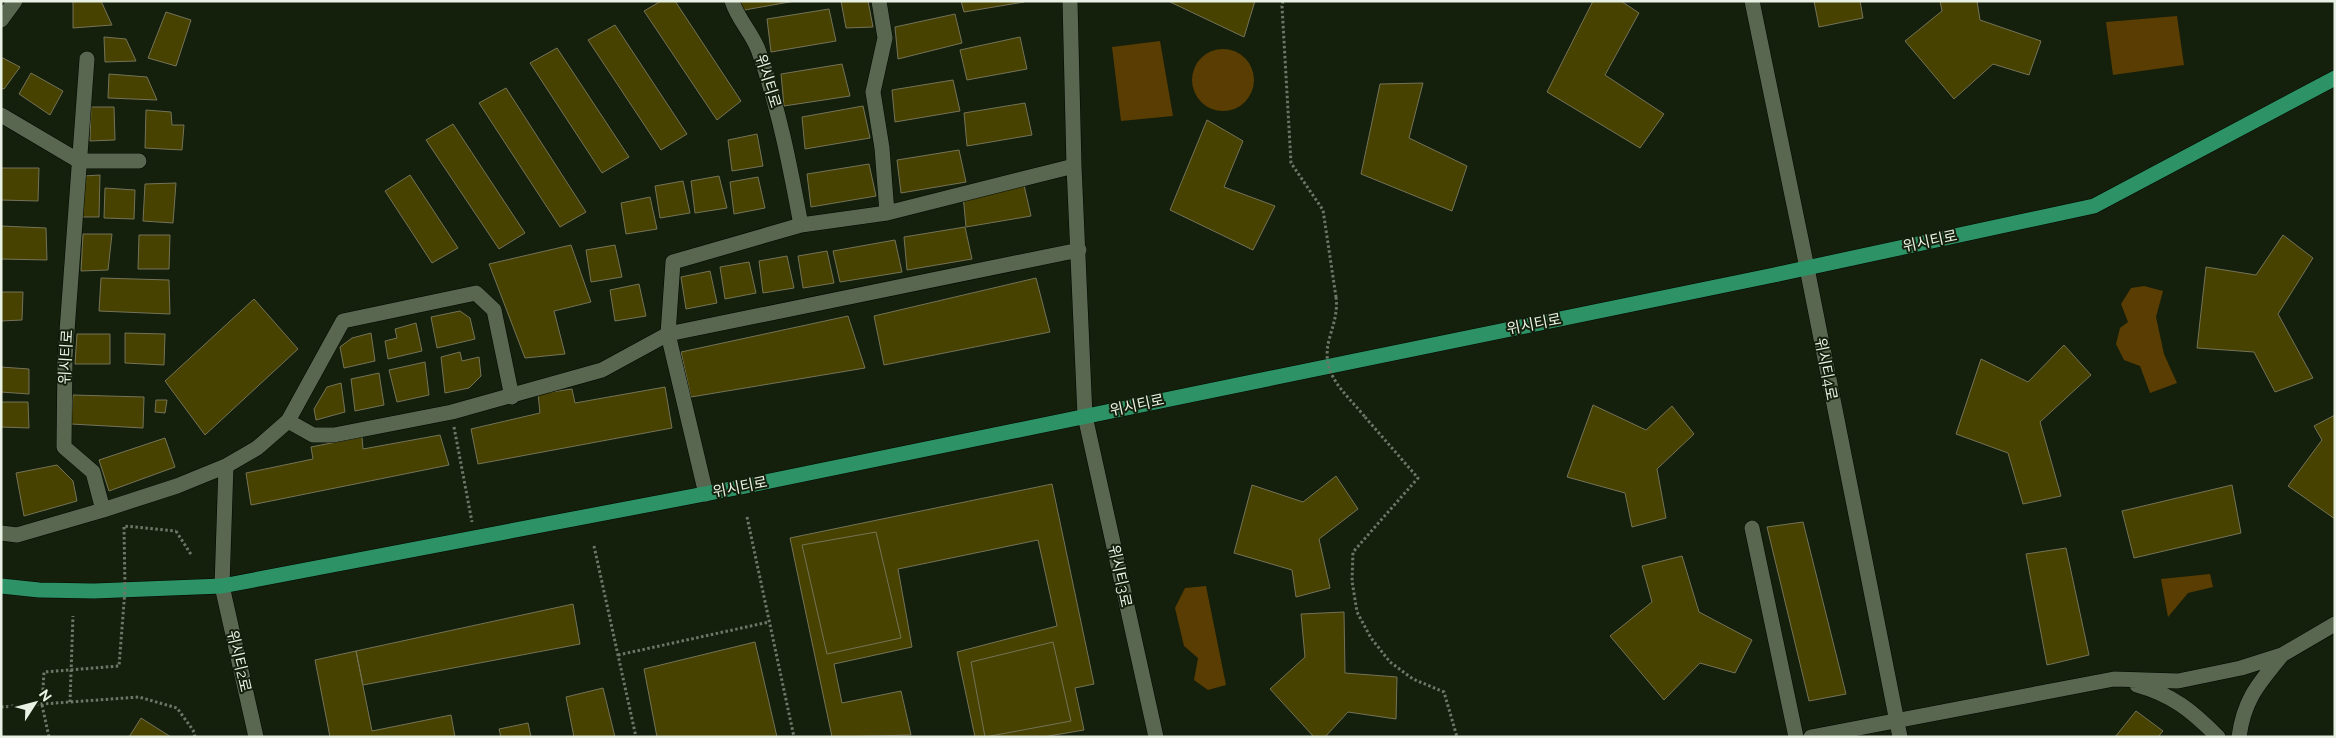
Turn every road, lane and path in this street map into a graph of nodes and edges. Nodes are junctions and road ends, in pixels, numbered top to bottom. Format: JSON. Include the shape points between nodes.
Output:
{"nodes":[{"id":1,"x":14,"y":1,"type":"edge"},
{"id":2,"x":732,"y":1,"type":"edge"},
{"id":3,"x":879,"y":1,"type":"edge"},
{"id":4,"x":1070,"y":1,"type":"edge"},
{"id":5,"x":1283,"y":1,"type":"edge"},
{"id":6,"x":1752,"y":1,"type":"edge"},
{"id":7,"x":1,"y":20,"type":"edge"},
{"id":8,"x":87,"y":59,"type":"dead end"},
{"id":9,"x":2335,"y":78,"type":"edge"},
{"id":10,"x":1,"y":115,"type":"edge"},
{"id":11,"x":79,"y":161,"type":"junction"},
{"id":12,"x":139,"y":161,"type":"dead end"},
{"id":13,"x":1074,"y":166,"type":"junction"},
{"id":14,"x":888,"y":213,"type":"junction"},
{"id":15,"x":800,"y":225,"type":"junction"},
{"id":16,"x":1079,"y":250,"type":"junction"},
{"id":17,"x":1807,"y":268,"type":"junction"},
{"id":18,"x":668,"y":334,"type":"junction"},
{"id":19,"x":512,"y":397,"type":"junction"},
{"id":20,"x":452,"y":412,"type":"junction"},
{"id":21,"x":1085,"y":416,"type":"junction"},
{"id":22,"x":288,"y":421,"type":"junction"},
{"id":23,"x":226,"y":466,"type":"junction"},
{"id":24,"x":706,"y":494,"type":"junction"},
{"id":25,"x":103,"y":510,"type":"junction"},
{"id":26,"x":747,"y":517,"type":"dead end"},
{"id":27,"x":1752,"y":528,"type":"dead end"},
{"id":28,"x":1,"y":534,"type":"edge"},
{"id":29,"x":475,"y":537,"type":"junction"},
{"id":30,"x":594,"y":546,"type":"dead end"},
{"id":31,"x":192,"y":556,"type":"dead end"},
{"id":32,"x":1,"y":586,"type":"edge"},
{"id":33,"x":222,"y":586,"type":"junction"},
{"id":34,"x":73,"y":616,"type":"dead end"},
{"id":35,"x":769,"y":622,"type":"junction"},
{"id":36,"x":2335,"y":624,"type":"edge"},
{"id":37,"x":618,"y":655,"type":"junction"},
{"id":38,"x":2282,"y":655,"type":"junction"},
{"id":39,"x":72,"y":670,"type":"junction"},
{"id":40,"x":2114,"y":679,"type":"junction"},
{"id":41,"x":70,"y":702,"type":"junction"},
{"id":42,"x":42,"y":705,"type":"junction"},
{"id":43,"x":1,"y":707,"type":"edge"},
{"id":44,"x":1896,"y":720,"type":"junction"},
{"id":45,"x":49,"y":737,"type":"edge"},
{"id":46,"x":195,"y":737,"type":"edge"},
{"id":47,"x":256,"y":737,"type":"edge"},
{"id":48,"x":636,"y":737,"type":"edge"},
{"id":49,"x":794,"y":737,"type":"edge"},
{"id":50,"x":1156,"y":737,"type":"edge"},
{"id":51,"x":1457,"y":737,"type":"edge"},
{"id":52,"x":1796,"y":737,"type":"edge"},
{"id":53,"x":1811,"y":737,"type":"edge"},
{"id":54,"x":1900,"y":737,"type":"edge"},
{"id":55,"x":2218,"y":737,"type":"edge"},
{"id":56,"x":2239,"y":737,"type":"edge"}],
"edges":[{"from":1,"to":7,"type":"street"},
{"from":2,"to":15,"type":"street","name":"위시티로","via":[[756,43],[770,85],[784,135]]},
{"from":3,"to":14,"type":"street","via":[[885,38],[873,92]]},
{"from":4,"to":13,"type":"street","name":"위시티3로"},
{"from":5,"to":51,"type":"path","bridge":true,"via":[[1291,163],[1322,210],[1336,297],[1337,311],[1326,353],[1330,376],[1418,478],[1353,552],[1352,581],[1357,612],[1371,638],[1390,662],[1413,679],[1444,692]]},
{"from":6,"to":17,"type":"street","name":"위시티4로"},
{"from":8,"to":11,"type":"street","name":"위시티로"},
{"from":9,"to":17,"type":"main road","name":"위시티로","via":[[2094,206]]},
{"from":10,"to":11,"type":"street"},
{"from":11,"to":12,"type":"street"},
{"from":11,"to":25,"type":"street","name":"위시티로","via":[[65,358],[64,447],[93,472]]},
{"from":13,"to":14,"type":"street","name":"위시티로"},
{"from":13,"to":16,"type":"street","name":"위시티3로"},
{"from":14,"to":15,"type":"street","name":"위시티로"},
{"from":15,"to":18,"type":"street","name":"위시티로","via":[[673,262]]},
{"from":16,"to":18,"type":"street"},
{"from":16,"to":21,"type":"street","name":"위시티3로"},
{"from":17,"to":21,"type":"main road","name":"위시티로"},
{"from":17,"to":44,"type":"street","name":"위시티4로"},
{"from":18,"to":19,"type":"street","via":[[602,370]]},
{"from":18,"to":24,"type":"street","name":"위시티로"},
{"from":19,"to":20,"type":"street"},
{"from":19,"to":22,"type":"street","via":[[494,310],[476,293],[343,321]]},
{"from":20,"to":22,"type":"street","via":[[334,435],[314,435]]},
{"from":20,"to":29,"type":"path"},
{"from":21,"to":24,"type":"main road","name":"위시티로"},
{"from":21,"to":50,"type":"street","name":"위시티3로"},
{"from":22,"to":23,"type":"street","via":[[257,448]]},
{"from":23,"to":25,"type":"street"},
{"from":23,"to":33,"type":"street"},
{"from":24,"to":29,"type":"main road","name":"위시티로"},
{"from":25,"to":28,"type":"street","via":[[17,535]]},
{"from":26,"to":35,"type":"path"},
{"from":27,"to":52,"type":"street"},
{"from":29,"to":33,"type":"main road","name":"위시티로"},
{"from":30,"to":37,"type":"path"},
{"from":31,"to":39,"type":"path","bridge":true,"via":[[176,531],[124,526],[125,590],[119,666]]},
{"from":32,"to":33,"type":"main road","name":"위시티로","via":[[94,591]]},
{"from":33,"to":47,"type":"street","name":"위시티2로"},
{"from":34,"to":39,"type":"path"},
{"from":35,"to":37,"type":"path"},
{"from":35,"to":49,"type":"path"},
{"from":36,"to":38,"type":"street"},
{"from":37,"to":48,"type":"path"},
{"from":38,"to":40,"type":"street","via":[[2241,668],[2178,681]]},
{"from":38,"to":56,"type":"street","via":[[2259,682],[2246,704]]},
{"from":39,"to":41,"type":"path"},
{"from":39,"to":42,"type":"path","bridge":true,"via":[[44,672]]},
{"from":40,"to":44,"type":"street"},
{"from":40,"to":55,"type":"street","via":[[2174,699]]},
{"from":41,"to":42,"type":"path"},
{"from":41,"to":46,"type":"path","via":[[139,697],[176,708]]},
{"from":42,"to":43,"type":"path"},
{"from":42,"to":45,"type":"path"},
{"from":44,"to":53,"type":"street"},
{"from":44,"to":54,"type":"street","name":"위시티4로"}]}
